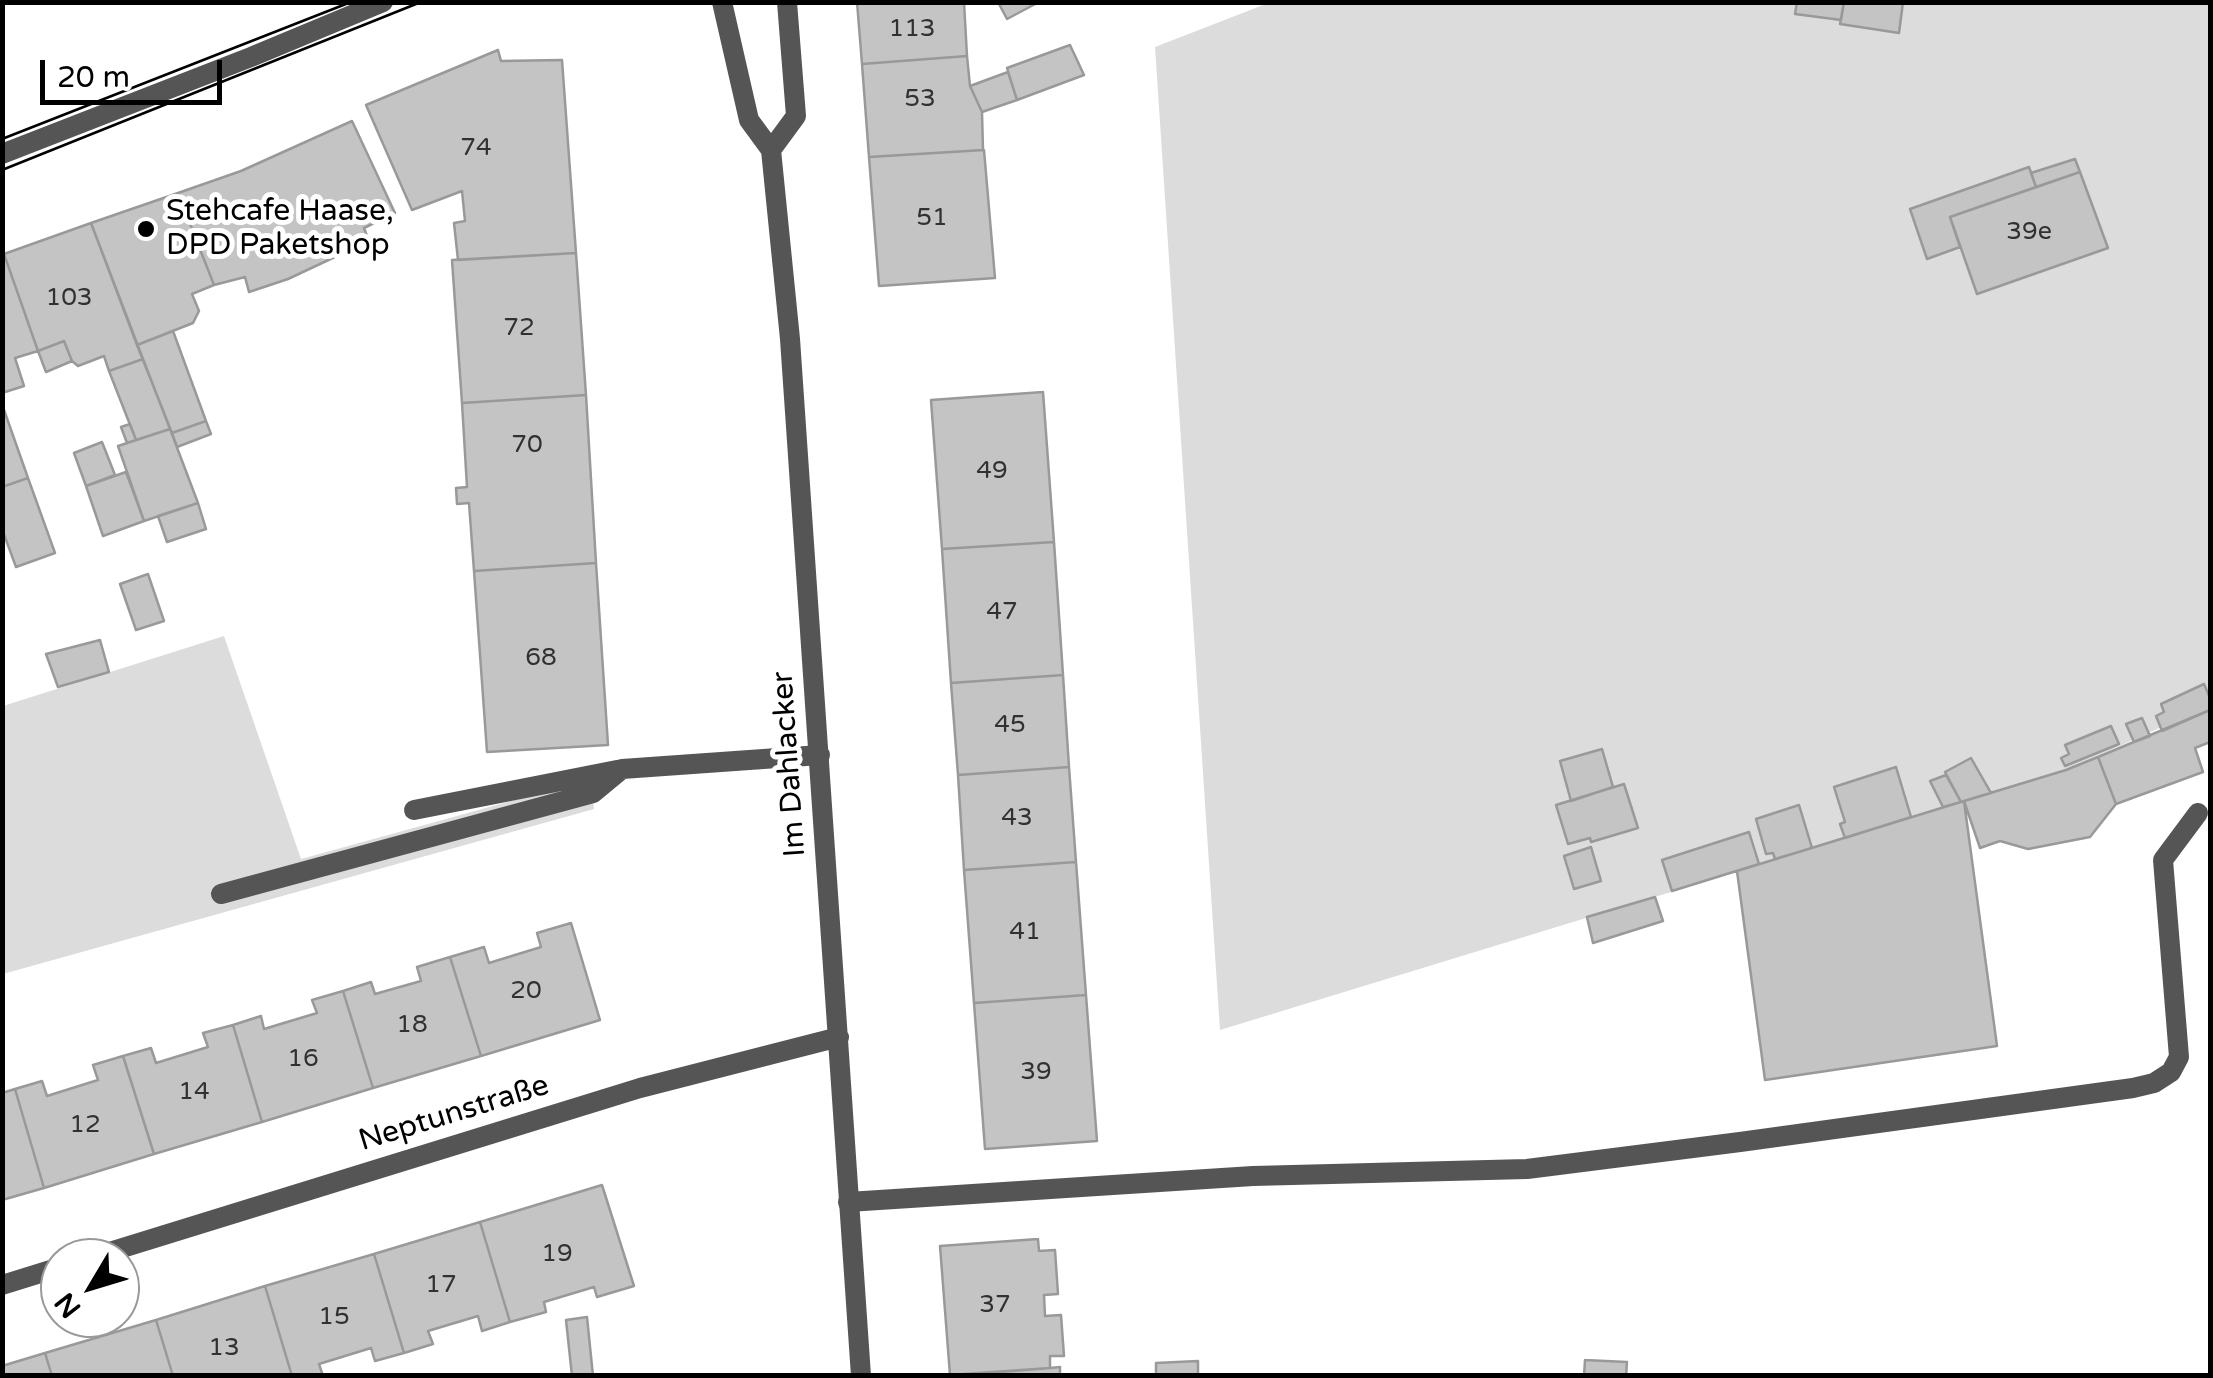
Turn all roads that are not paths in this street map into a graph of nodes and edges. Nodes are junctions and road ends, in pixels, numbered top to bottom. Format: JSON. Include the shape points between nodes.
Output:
{"nodes":[{"id":1,"x":383,"y":2,"type":"edge"},
{"id":2,"x":722,"y":2,"type":"edge"},
{"id":3,"x":787,"y":2,"type":"edge"},
{"id":4,"x":771,"y":150,"type":"junction"},
{"id":5,"x":2,"y":154,"type":"edge"},
{"id":6,"x":820,"y":755,"type":"junction"},
{"id":7,"x":622,"y":768,"type":"junction"},
{"id":8,"x":414,"y":810,"type":"dead end"},
{"id":9,"x":2198,"y":813,"type":"dead end"},
{"id":10,"x":221,"y":894,"type":"dead end"},
{"id":11,"x":839,"y":1037,"type":"junction"},
{"id":12,"x":848,"y":1202,"type":"junction"},
{"id":13,"x":140,"y":1243,"type":"edge"},
{"id":14,"x":40,"y":1273,"type":"edge"},
{"id":15,"x":2,"y":1285,"type":"edge"},
{"id":16,"x":861,"y":1376,"type":"edge"}],
"edges":[{"from":1,"to":5,"type":"street"},
{"from":2,"to":4,"type":"street","name":"Im Dahlacker","via":[[749,120]]},
{"from":3,"to":4,"type":"street","via":[[796,116]]},
{"from":4,"to":6,"type":"street","name":"Im Dahlacker"},
{"from":6,"to":7,"type":"street"},
{"from":6,"to":11,"type":"street","name":"Im Dahlacker"},
{"from":7,"to":8,"type":"street"},
{"from":7,"to":10,"type":"street","via":[[593,793]]},
{"from":9,"to":12,"type":"street","via":[[2163,860],[2179,1057],[2154,1083],[1527,1169],[1253,1176]]},
{"from":11,"to":12,"type":"street","name":"Im Dahlacker"},
{"from":11,"to":13,"type":"street","name":"Neptunstraße","via":[[640,1088]]},
{"from":12,"to":16,"type":"street","name":"Im Dahlacker"},
{"from":14,"to":15,"type":"street"}]}
